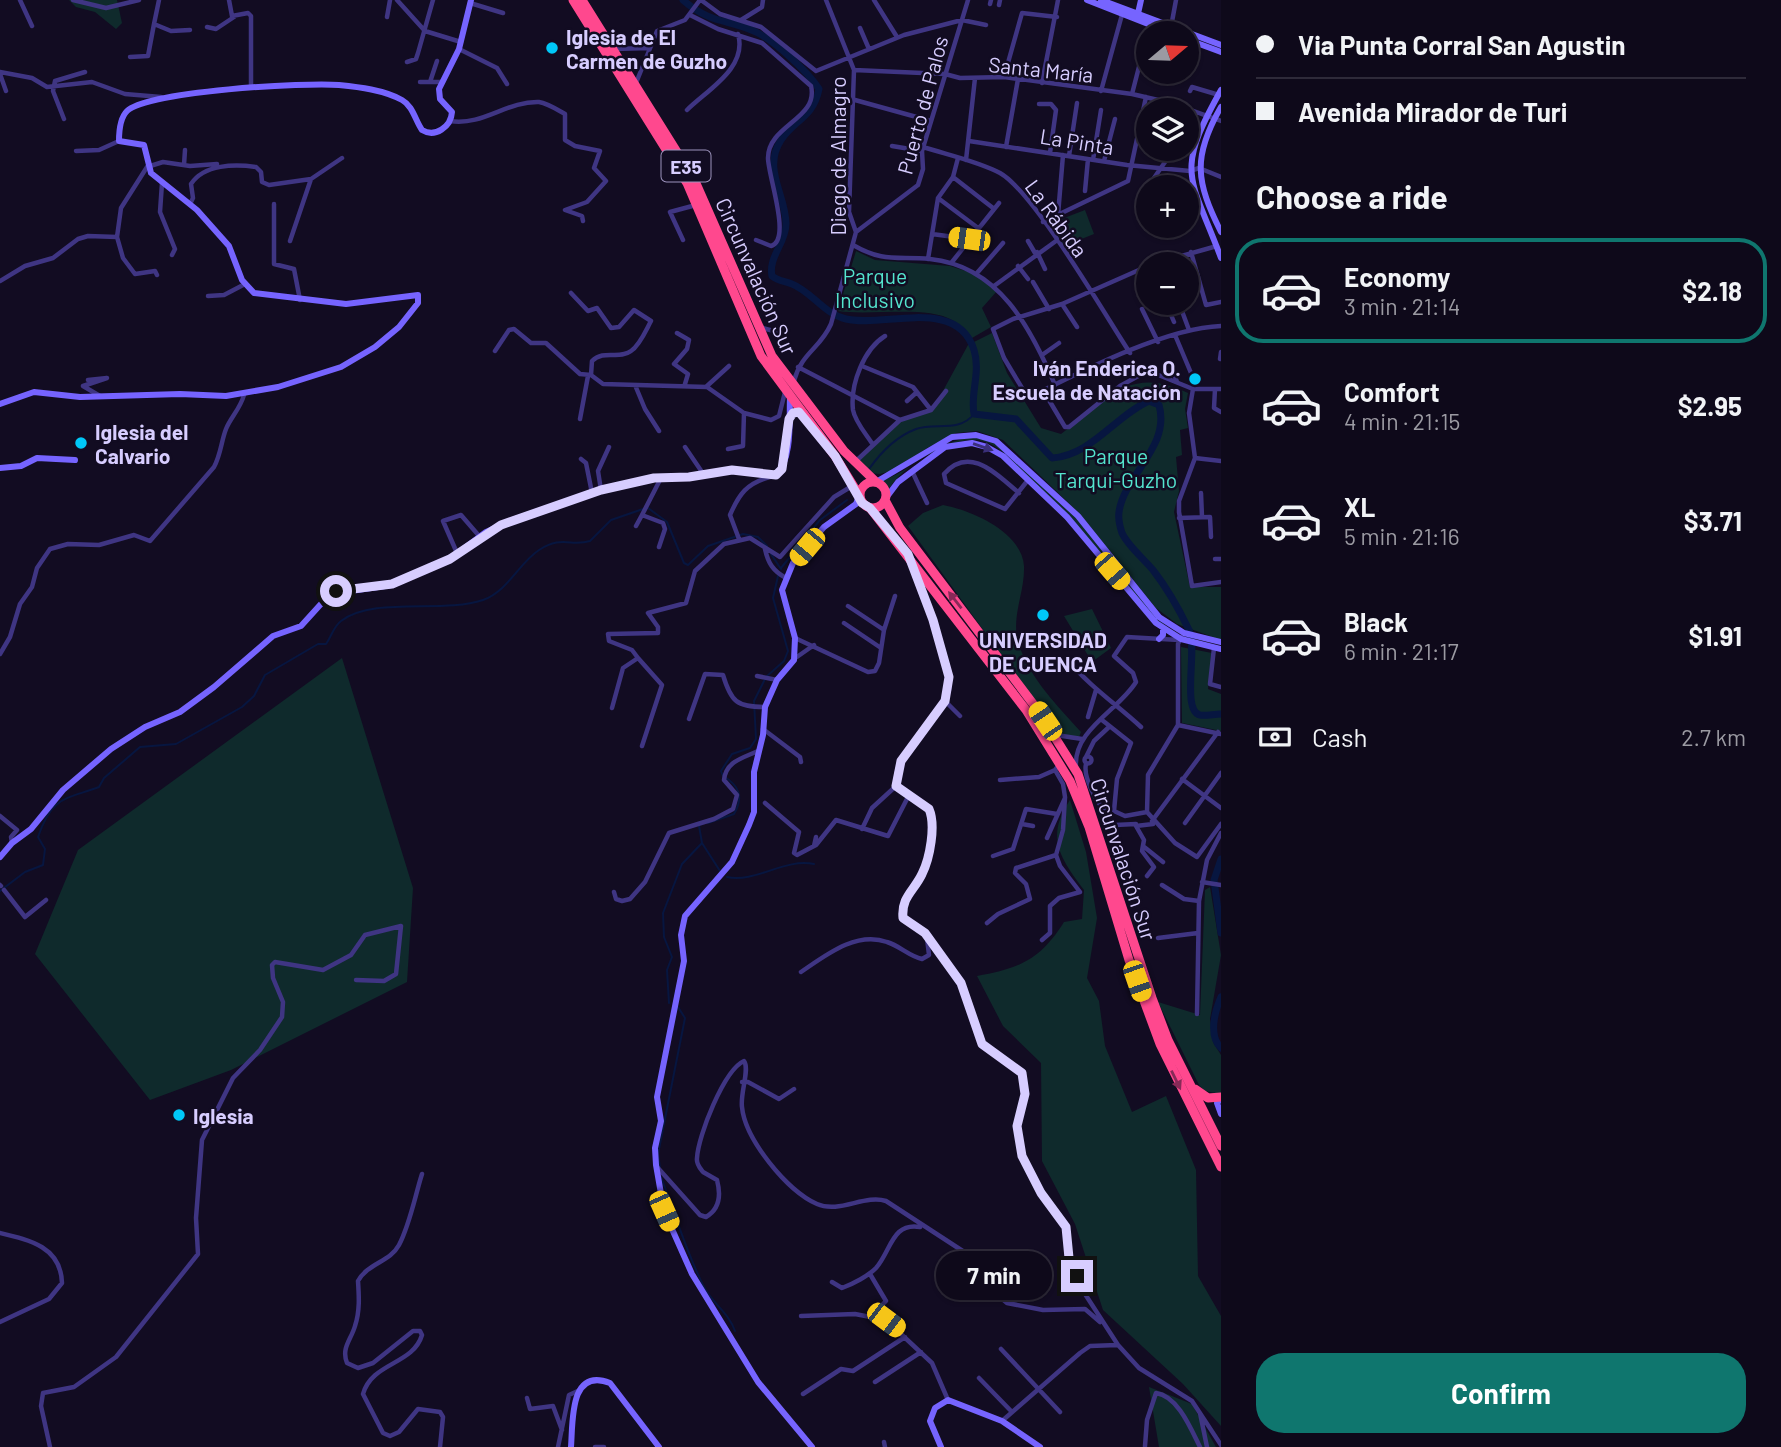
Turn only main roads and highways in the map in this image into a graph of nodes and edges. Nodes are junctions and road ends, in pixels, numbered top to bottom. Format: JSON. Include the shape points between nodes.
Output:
{"nodes":[{"id":1,"x":573,"y":0,"type":"edge"},
{"id":2,"x":582,"y":0,"type":"edge"},
{"id":3,"x":1087,"y":0,"type":"edge"},
{"id":4,"x":1101,"y":0,"type":"edge"},
{"id":5,"x":1142,"y":0,"type":"edge"},
{"id":6,"x":471,"y":2,"type":"edge"},
{"id":7,"x":1123,"y":11,"type":"junction"},
{"id":8,"x":1137,"y":17,"type":"junction"},
{"id":9,"x":1147,"y":21,"type":"edge"},
{"id":10,"x":1199,"y":38,"type":"edge"},
{"id":11,"x":1199,"y":44,"type":"edge"},
{"id":12,"x":1221,"y":44,"type":"edge"},
{"id":13,"x":1221,"y":52,"type":"edge"},
{"id":14,"x":1220,"y":93,"type":"edge"},
{"id":15,"x":1221,"y":107,"type":"edge"},
{"id":16,"x":1217,"y":120,"type":"edge"},
{"id":17,"x":1221,"y":232,"type":"edge"},
{"id":18,"x":1221,"y":258,"type":"edge"},
{"id":19,"x":789,"y":391,"type":"junction"},
{"id":20,"x":0,"y":404,"type":"edge"},
{"id":21,"x":804,"y":417,"type":"junction"},
{"id":22,"x":789,"y":419,"type":"junction"},
{"id":23,"x":75,"y":460,"type":"dead end"},
{"id":24,"x":0,"y":468,"type":"edge"},
{"id":25,"x":875,"y":481,"type":"junction"},
{"id":26,"x":859,"y":495,"type":"junction"},
{"id":27,"x":885,"y":499,"type":"junction"},
{"id":28,"x":869,"y":508,"type":"junction"},
{"id":29,"x":850,"y":510,"type":"junction"},
{"id":30,"x":1163,"y":628,"type":"junction"},
{"id":31,"x":1182,"y":637,"type":"junction"},
{"id":32,"x":1159,"y":639,"type":"road end"},
{"id":33,"x":1200,"y":642,"type":"junction"},
{"id":34,"x":1221,"y":642,"type":"edge"},
{"id":35,"x":1217,"y":649,"type":"edge"},
{"id":36,"x":0,"y":857,"type":"edge"},
{"id":37,"x":1185,"y":1075,"type":"junction"},
{"id":38,"x":1221,"y":1098,"type":"edge"},
{"id":39,"x":1221,"y":1114,"type":"edge"},
{"id":40,"x":1221,"y":1146,"type":"edge"},
{"id":41,"x":1221,"y":1167,"type":"edge"},
{"id":42,"x":571,"y":1447,"type":"edge"},
{"id":43,"x":659,"y":1447,"type":"edge"},
{"id":44,"x":812,"y":1447,"type":"edge"},
{"id":45,"x":941,"y":1447,"type":"edge"},
{"id":46,"x":1040,"y":1447,"type":"edge"}],
"edges":[{"from":1,"to":19,"type":"highway","name":"Circunvalación Sur","number":"E35","via":[[660,136],[697,205],[750,335]]},
{"from":2,"to":19,"type":"highway","name":"Circunvalación Sur","number":"E35","via":[[695,181]]},
{"from":3,"to":7,"type":"main road"},
{"from":4,"to":7,"type":"main road"},
{"from":5,"to":8,"type":"main road"},
{"from":6,"to":20,"type":"main road","via":[[460,46],[438,94],[452,112],[442,129],[422,130],[405,102],[336,85],[251,88],[168,98],[128,110],[119,128],[120,141],[144,145],[147,167],[229,246],[244,284],[254,293],[346,304],[415,294],[419,299],[399,327],[341,367],[244,395],[34,392]]},
{"from":7,"to":8,"type":"main road"},
{"from":8,"to":9,"type":"main road"},
{"from":10,"to":12,"type":"main road"},
{"from":11,"to":13,"type":"main road"},
{"from":14,"to":18,"type":"main road","via":[[1193,147],[1190,171],[1196,200]]},
{"from":15,"to":16,"type":"main road"},
{"from":16,"to":17,"type":"main road","via":[[1202,146],[1199,168],[1204,198]]},
{"from":19,"to":21,"type":"highway","name":"Circunvalación Sur","number":"E35"},
{"from":19,"to":22,"type":"main road"},
{"from":19,"to":25,"type":"highway","name":"Circunvalación Sur","number":"E35"},
{"from":21,"to":22,"type":"main road","via":[[797,412]]},
{"from":21,"to":26,"type":"highway","name":"Circunvalación Sur","number":"E35"},
{"from":22,"to":36,"type":"main road","via":[[782,469],[770,477],[732,470],[662,477],[601,490],[515,519],[458,554],[392,584],[330,594],[301,626],[273,636],[206,694],[111,749],[63,790]]},
{"from":23,"to":24,"type":"main road","via":[[37,458],[21,466]]},
{"from":25,"to":26,"type":"highway","via":[[864,484]]},
{"from":25,"to":27,"type":"highway","name":"Circunvalación Sur","number":"E35","via":[[885,489]]},
{"from":25,"to":31,"type":"main road","via":[[952,437],[976,435],[996,441],[1078,516],[1160,617]]},
{"from":26,"to":28,"type":"highway","name":"Circunvalación Sur","number":"E35"},
{"from":26,"to":29,"type":"main road"},
{"from":27,"to":28,"type":"highway","via":[[878,507]]},
{"from":27,"to":30,"type":"main road","one_way":true,"via":[[945,447],[972,443],[987,447],[1003,456],[1067,517]]},
{"from":37,"to":27,"type":"highway","name":"Circunvalación Sur","number":"E35","one_way":true,"via":[[1152,998],[1078,775],[1054,734],[901,529]]},
{"from":28,"to":29,"type":"main road"},
{"from":28,"to":41,"type":"highway","name":"Circunvalación Sur","number":"E35","one_way":true,"via":[[1026,710],[1085,817],[1160,1044]]},
{"from":29,"to":44,"type":"main road","via":[[824,527],[784,577],[783,603],[795,638],[794,660],[758,707],[764,729],[749,825],[733,862],[688,910],[683,923],[684,961],[657,1097],[661,1121],[656,1165],[664,1211],[692,1273],[758,1382]]},
{"from":30,"to":31,"type":"main road"},
{"from":30,"to":32,"type":"main road"},
{"from":31,"to":33,"type":"main road"},
{"from":33,"to":34,"type":"main road"},
{"from":33,"to":35,"type":"main road"},
{"from":37,"to":38,"type":"highway","via":[[1198,1093]]},
{"from":37,"to":40,"type":"highway","name":"Circunvalación Sur","number":"E35"},
{"from":38,"to":39,"type":"main road","via":[[1217,1103]]},
{"from":42,"to":43,"type":"main road","via":[[576,1395],[587,1383],[598,1380],[610,1383]]},
{"from":45,"to":46,"type":"main road","via":[[930,1421],[935,1408],[948,1400],[1002,1420]]}]}
